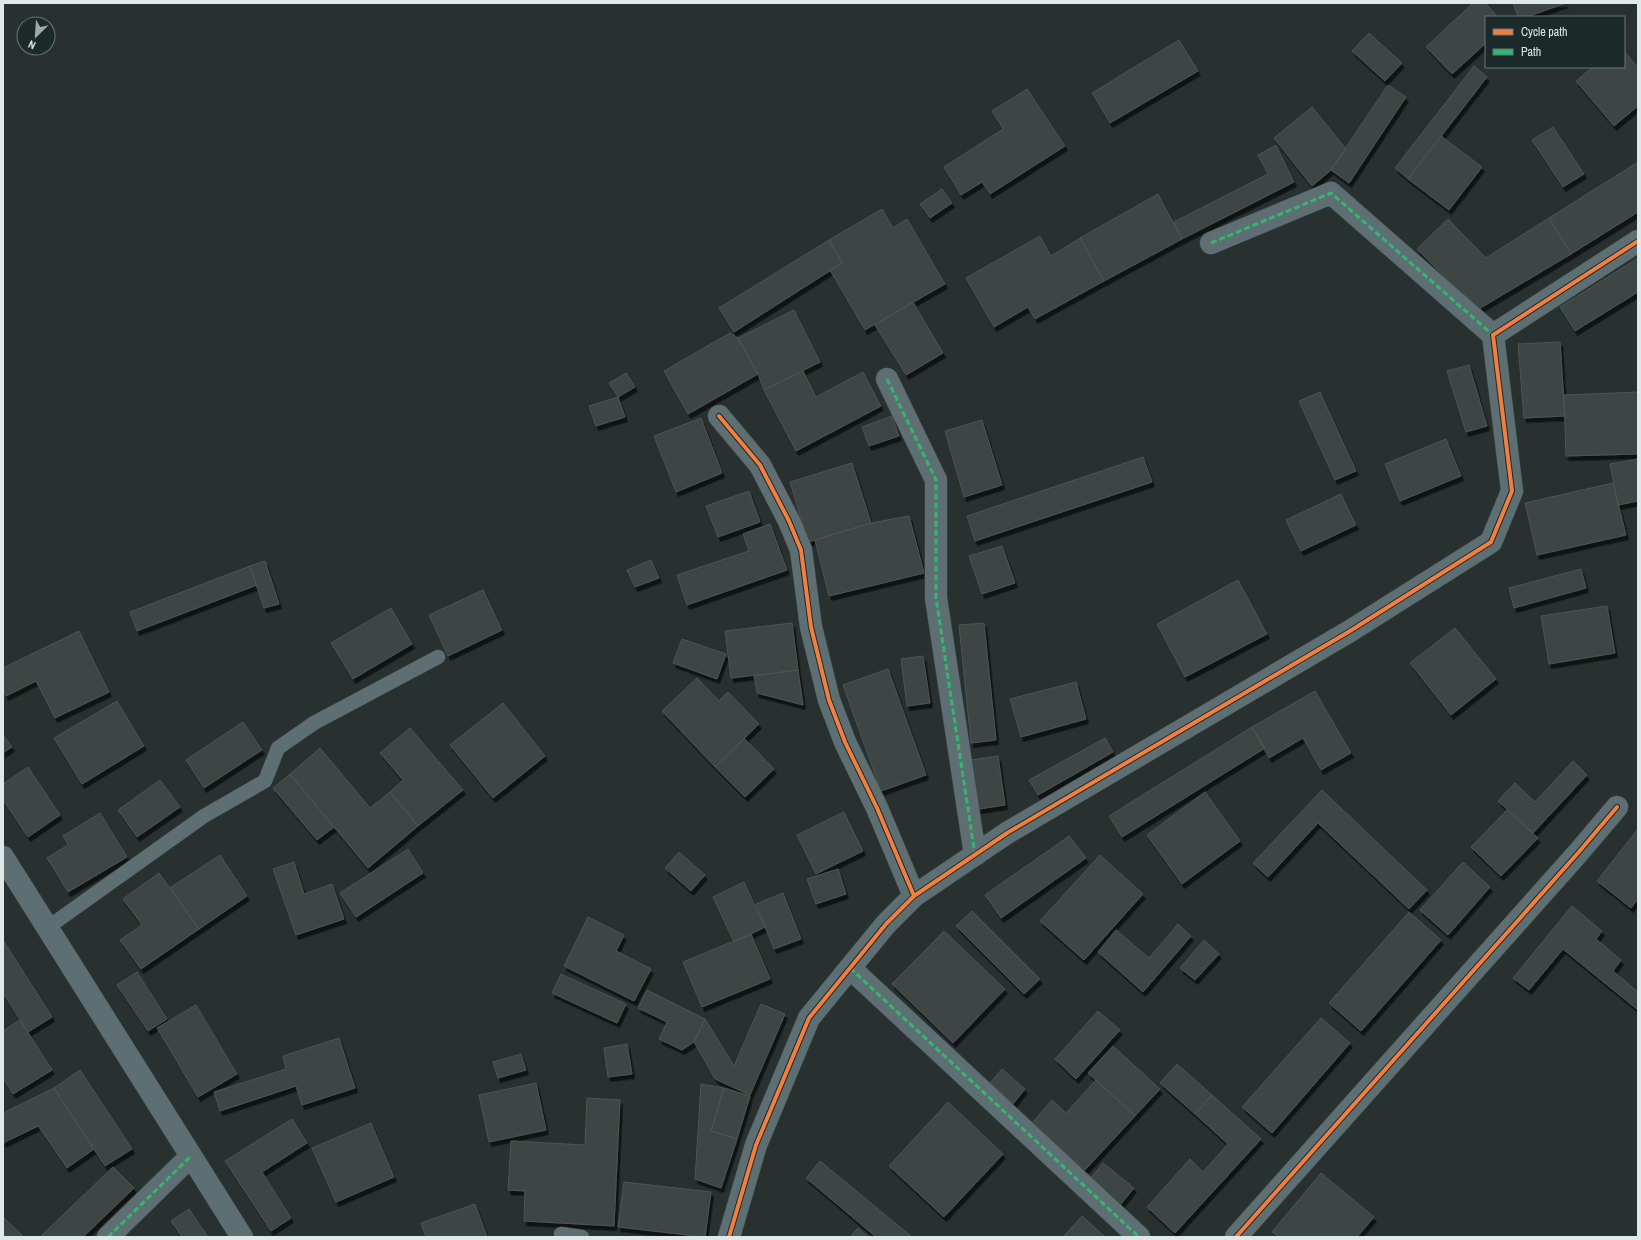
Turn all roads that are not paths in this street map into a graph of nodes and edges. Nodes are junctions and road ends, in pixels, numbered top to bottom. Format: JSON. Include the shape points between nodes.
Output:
{"nodes":[{"id":1,"x":1638,"y":241,"type":"edge"},
{"id":2,"x":1211,"y":243,"type":"dead end"},
{"id":3,"x":1493,"y":335,"type":"junction"},
{"id":4,"x":887,"y":379,"type":"dead end"},
{"id":5,"x":719,"y":416,"type":"dead end"},
{"id":6,"x":438,"y":657,"type":"dead end"},
{"id":7,"x":1617,"y":806,"type":"dead end"},
{"id":8,"x":975,"y":855,"type":"junction"},
{"id":9,"x":3,"y":857,"type":"edge"},
{"id":10,"x":914,"y":896,"type":"junction"},
{"id":11,"x":47,"y":928,"type":"junction"},
{"id":12,"x":850,"y":968,"type":"junction"},
{"id":13,"x":191,"y":1156,"type":"junction"},
{"id":14,"x":561,"y":1234,"type":"dead end"},
{"id":15,"x":108,"y":1237,"type":"edge"},
{"id":16,"x":242,"y":1237,"type":"edge"},
{"id":17,"x":582,"y":1237,"type":"edge"},
{"id":18,"x":729,"y":1237,"type":"edge"},
{"id":19,"x":1139,"y":1237,"type":"edge"},
{"id":20,"x":1236,"y":1237,"type":"edge"}],
"edges":[{"from":1,"to":3,"type":"street"},
{"from":2,"to":3,"type":"street","via":[[1331,193]]},
{"from":3,"to":8,"type":"street","via":[[1512,491],[1491,542],[1350,631],[1007,833]]},
{"from":4,"to":8,"type":"street","via":[[936,480],[936,598]]},
{"from":5,"to":10,"type":"street","via":[[760,465],[801,550],[811,627],[829,700],[845,742],[877,808]]},
{"from":6,"to":11,"type":"lane","via":[[314,723],[278,748],[265,782],[204,816]]},
{"from":7,"to":20,"type":"street","via":[[1573,859]]},
{"from":8,"to":10,"type":"street"},
{"from":9,"to":11,"type":"street"},
{"from":10,"to":12,"type":"street","via":[[886,924]]},
{"from":11,"to":13,"type":"street"},
{"from":12,"to":18,"type":"street","via":[[809,1018],[756,1145]]},
{"from":12,"to":19,"type":"street"},
{"from":13,"to":15,"type":"street"},
{"from":13,"to":16,"type":"street"},
{"from":14,"to":17,"type":"lane"}]}
